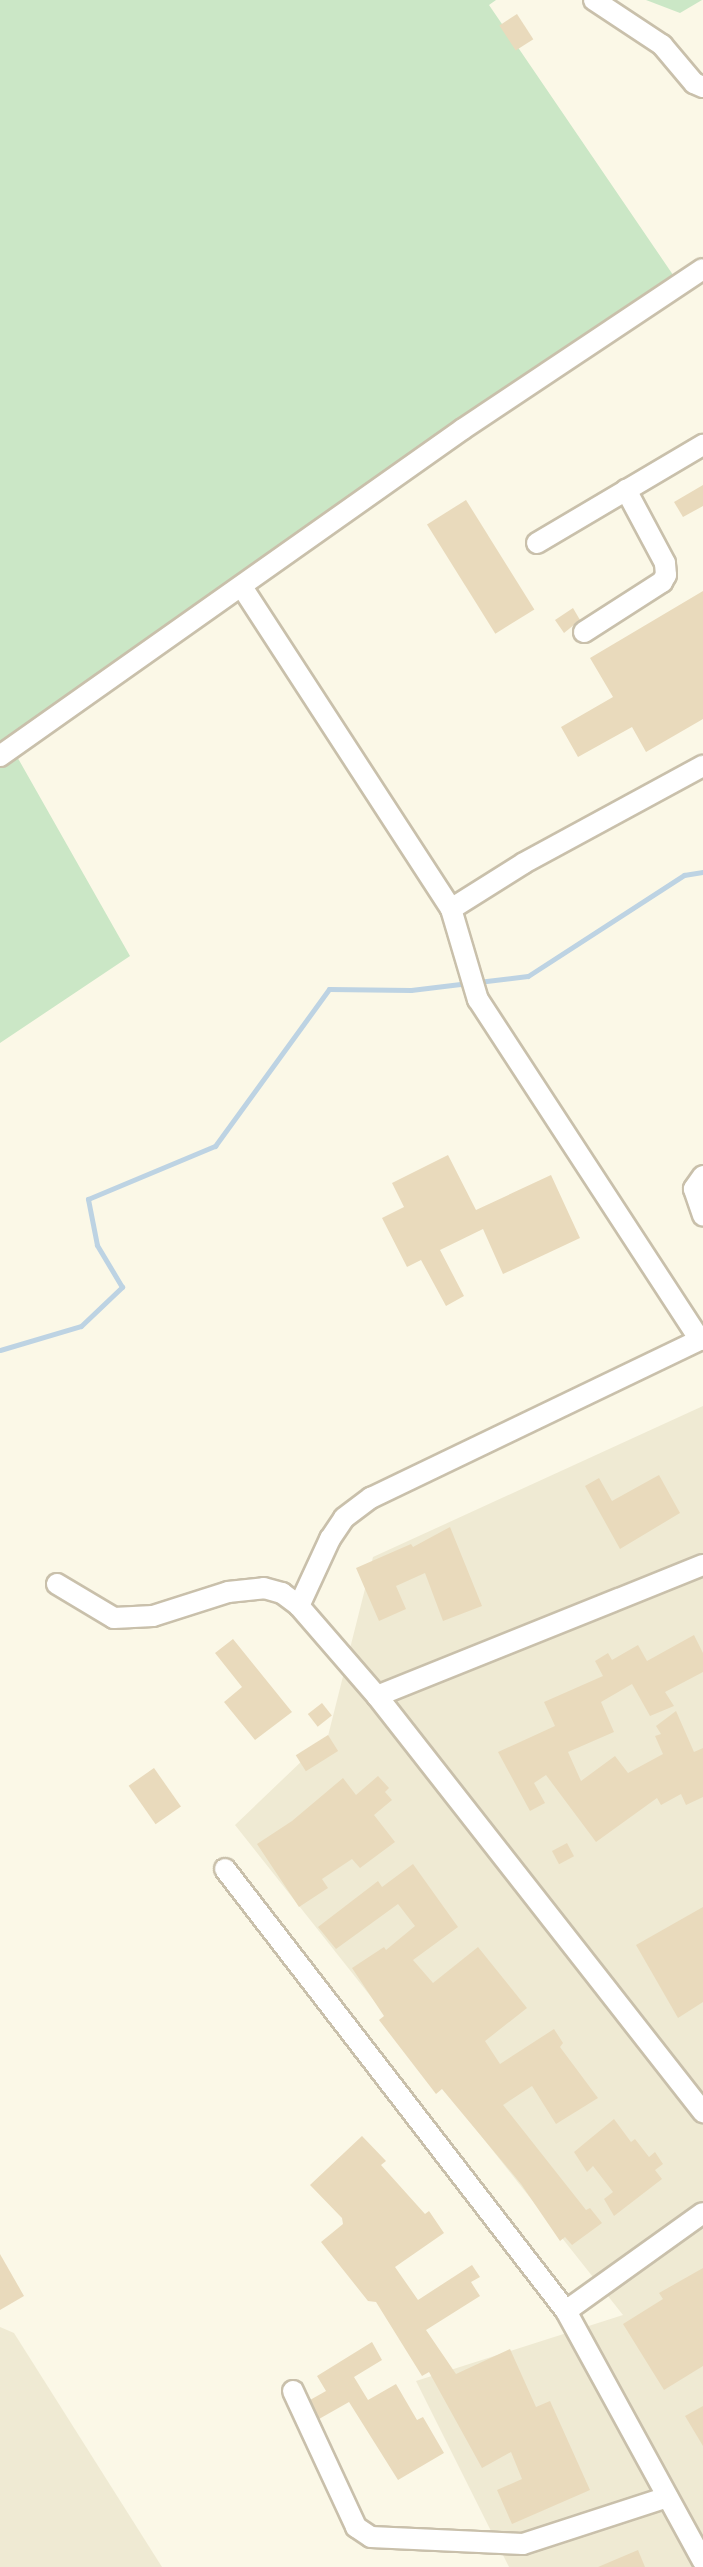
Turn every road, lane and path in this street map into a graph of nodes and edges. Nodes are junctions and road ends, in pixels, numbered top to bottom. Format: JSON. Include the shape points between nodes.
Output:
{"nodes":[{"id":1,"x":594,"y":0,"type":"edge"},
{"id":2,"x":703,"y":87,"type":"edge"},
{"id":3,"x":703,"y":269,"type":"edge"},
{"id":4,"x":703,"y":445,"type":"edge"},
{"id":5,"x":626,"y":490,"type":"junction"},
{"id":6,"x":537,"y":543,"type":"dead end"},
{"id":7,"x":242,"y":587,"type":"junction"},
{"id":8,"x":584,"y":632,"type":"dead end"},
{"id":9,"x":0,"y":756,"type":"edge"},
{"id":10,"x":703,"y":766,"type":"edge"},
{"id":11,"x":454,"y":918,"type":"junction"},
{"id":12,"x":703,"y":1176,"type":"edge"},
{"id":13,"x":703,"y":1215,"type":"edge"},
{"id":14,"x":701,"y":1339,"type":"edge"},
{"id":15,"x":703,"y":1565,"type":"edge"},
{"id":16,"x":57,"y":1584,"type":"dead end"},
{"id":17,"x":298,"y":1606,"type":"junction"},
{"id":18,"x":377,"y":1696,"type":"junction"},
{"id":19,"x":225,"y":1869,"type":"dead end"},
{"id":20,"x":703,"y":2112,"type":"edge"},
{"id":21,"x":703,"y":2212,"type":"edge"},
{"id":22,"x":566,"y":2311,"type":"junction"},
{"id":23,"x":293,"y":2391,"type":"dead end"},
{"id":24,"x":668,"y":2497,"type":"junction"},
{"id":25,"x":703,"y":2561,"type":"edge"}],
"edges":[{"from":1,"to":2,"type":"street","via":[[662,45],[694,83]]},
{"from":3,"to":7,"type":"street","via":[[463,429]]},
{"from":4,"to":5,"type":"street"},
{"from":5,"to":6,"type":"street"},
{"from":5,"to":8,"type":"street","via":[[665,563],[666,575],[662,582]]},
{"from":7,"to":9,"type":"street"},
{"from":7,"to":11,"type":"street"},
{"from":10,"to":11,"type":"street","via":[[524,863]]},
{"from":11,"to":14,"type":"street","via":[[478,1000]]},
{"from":12,"to":13,"type":"street","via":[[694,1189]]},
{"from":14,"to":17,"type":"street","via":[[371,1498],[344,1518]]},
{"from":15,"to":18,"type":"street"},
{"from":16,"to":17,"type":"street","via":[[114,1618],[153,1616],[228,1592],[264,1588],[282,1593]]},
{"from":17,"to":18,"type":"street"},
{"from":18,"to":20,"type":"street"},
{"from":19,"to":22,"type":"street"},
{"from":21,"to":22,"type":"street"},
{"from":22,"to":24,"type":"street"},
{"from":23,"to":24,"type":"street","via":[[356,2527],[370,2537],[523,2544]]},
{"from":24,"to":25,"type":"street"}]}
